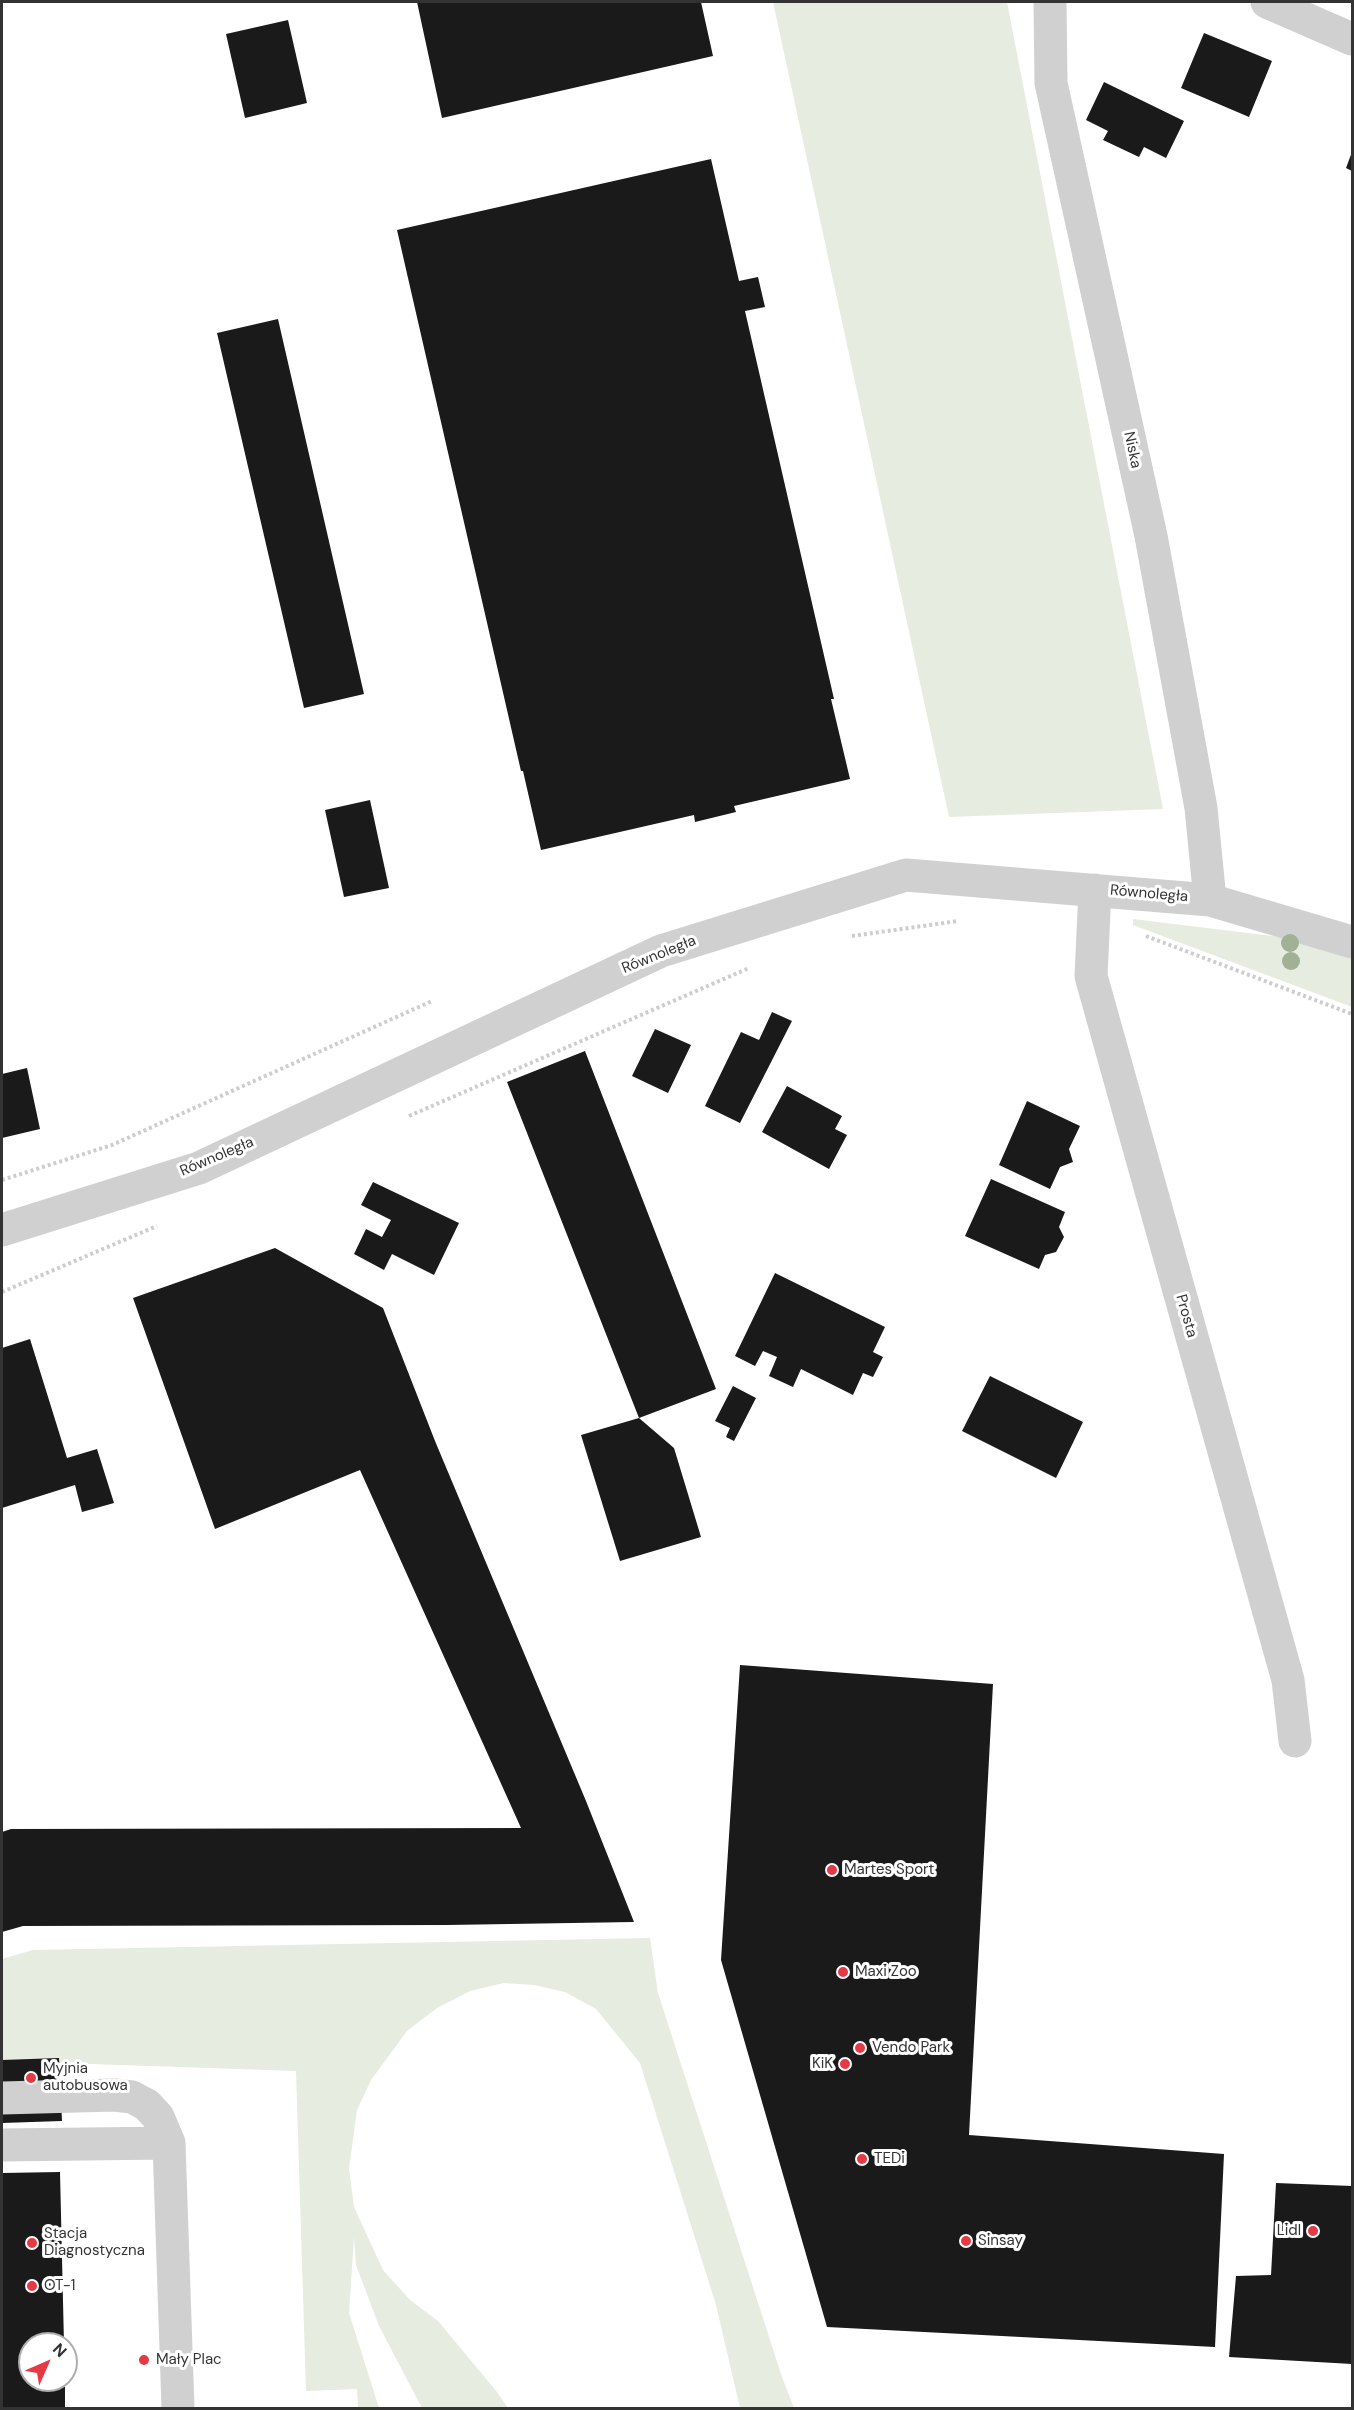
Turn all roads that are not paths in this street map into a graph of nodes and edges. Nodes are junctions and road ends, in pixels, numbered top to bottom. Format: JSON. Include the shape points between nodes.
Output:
{"nodes":[{"id":1,"x":1050,"y":2,"type":"edge"},
{"id":2,"x":1268,"y":2,"type":"edge"},
{"id":3,"x":1353,"y":39,"type":"edge"},
{"id":4,"x":1095,"y":890,"type":"junction"},
{"id":5,"x":1210,"y":900,"type":"junction"},
{"id":6,"x":1353,"y":942,"type":"edge"},
{"id":7,"x":2,"y":1230,"type":"edge"},
{"id":8,"x":1295,"y":1741,"type":"dead end"},
{"id":9,"x":2,"y":2098,"type":"edge"},
{"id":10,"x":169,"y":2143,"type":"junction"},
{"id":11,"x":2,"y":2145,"type":"edge"},
{"id":12,"x":178,"y":2409,"type":"edge"}],
"edges":[{"from":1,"to":5,"type":"street","name":"Niska","via":[[1052,83],[1151,536],[1201,808]]},
{"from":2,"to":3,"type":"street"},
{"from":4,"to":5,"type":"street","name":"Równoległa"},
{"from":4,"to":7,"type":"street","name":"Równoległa","via":[[906,875],[894,878],[661,951],[199,1168]]},
{"from":4,"to":8,"type":"street","name":"Prosta","via":[[1091,976],[1288,1680]]},
{"from":5,"to":6,"type":"street","name":"Równoległa"},
{"from":9,"to":10,"type":"street","via":[[132,2097],[158,2117]]},
{"from":10,"to":11,"type":"street"},
{"from":10,"to":12,"type":"street"}]}
